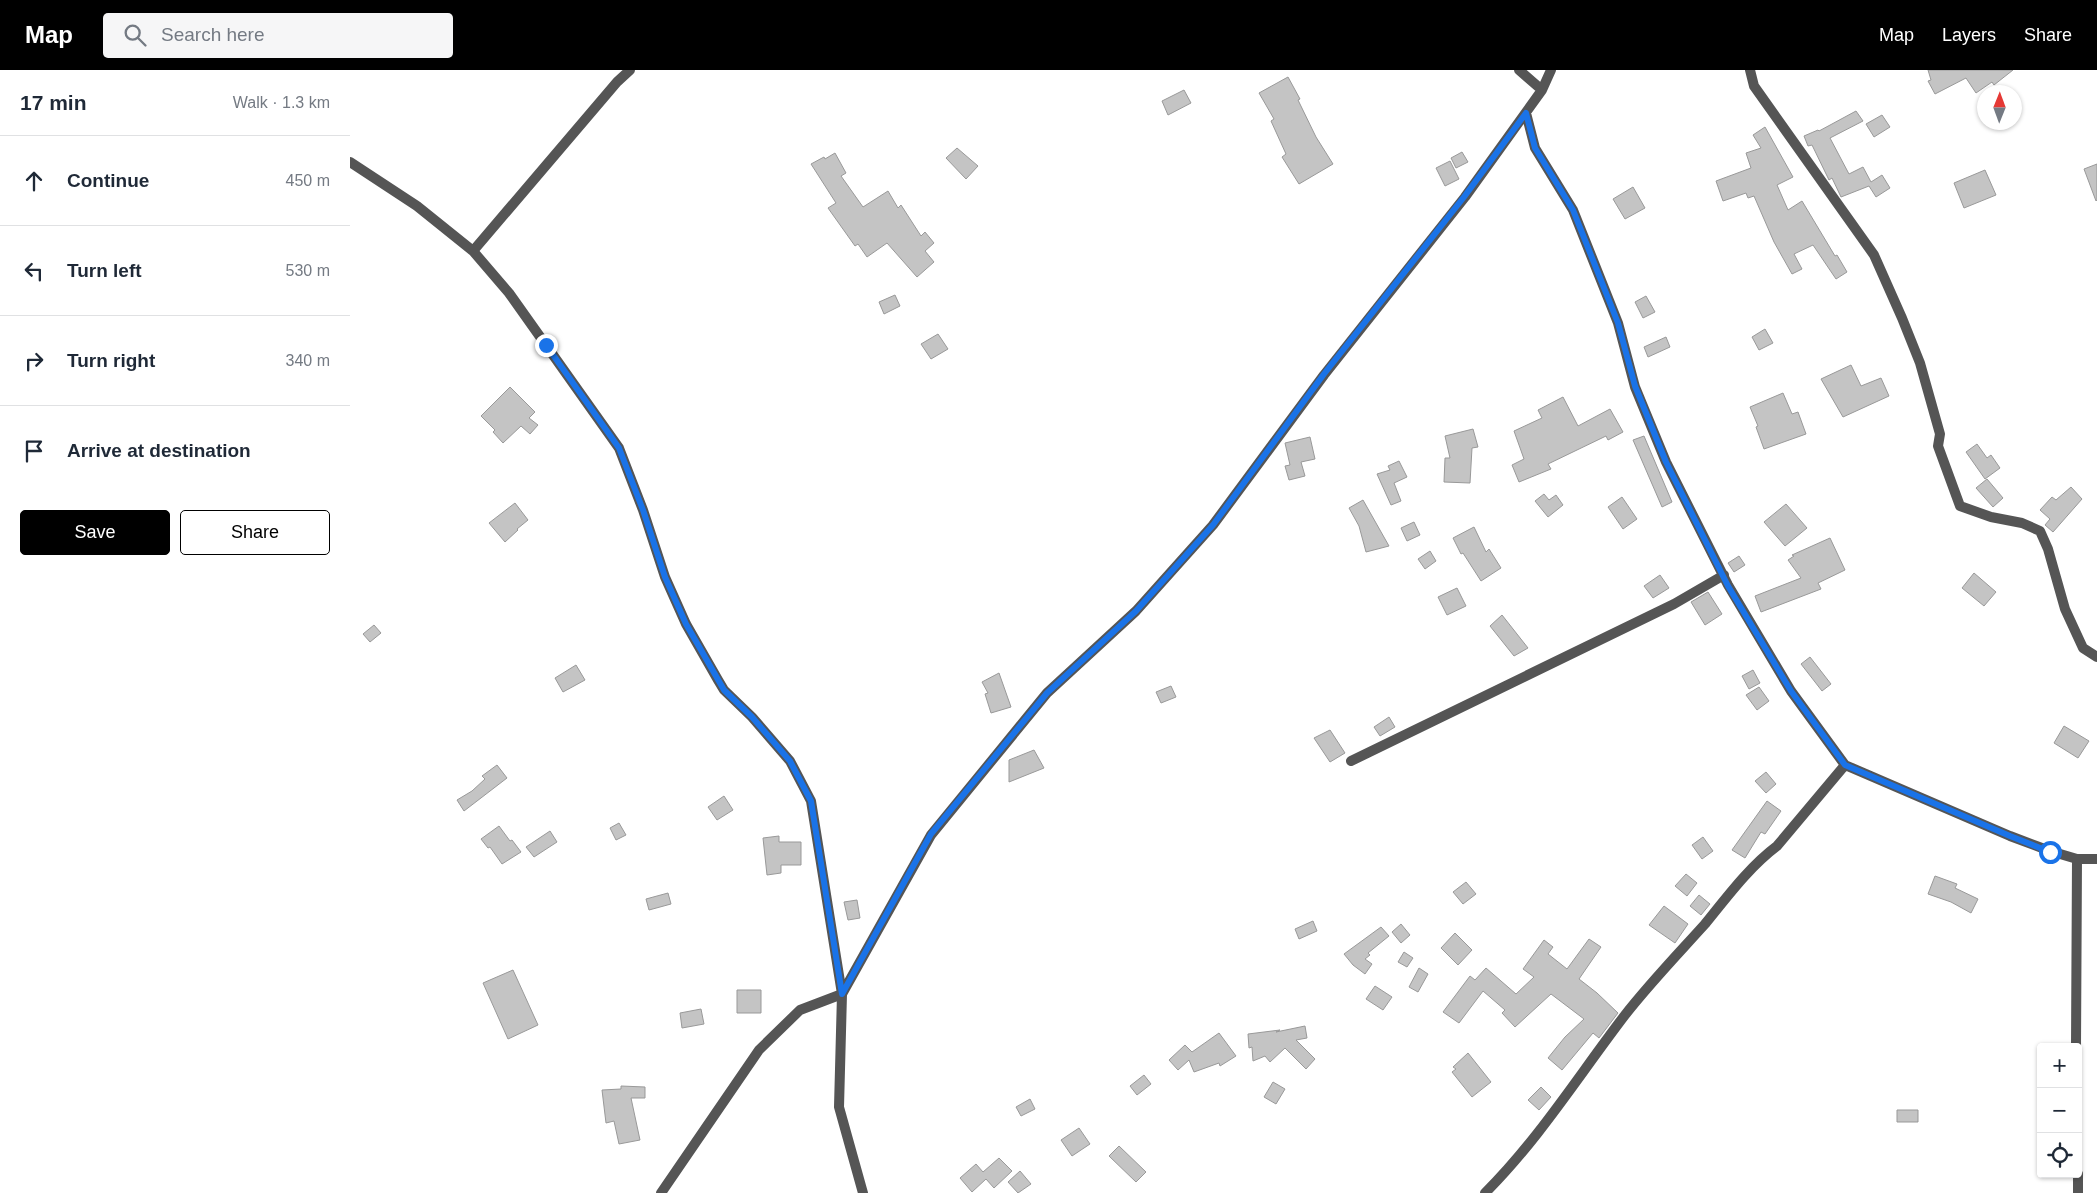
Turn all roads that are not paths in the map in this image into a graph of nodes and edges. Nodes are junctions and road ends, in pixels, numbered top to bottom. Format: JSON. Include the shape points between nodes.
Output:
{"nodes":[{"id":1,"x":630,"y":70,"type":"edge"},
{"id":2,"x":1520,"y":70,"type":"edge"},
{"id":3,"x":1551,"y":70,"type":"edge"},
{"id":4,"x":1750,"y":70,"type":"edge"},
{"id":5,"x":1542,"y":90,"type":"junction"},
{"id":6,"x":1526,"y":113,"type":"junction"},
{"id":7,"x":350,"y":162,"type":"edge"},
{"id":8,"x":472,"y":251,"type":"junction"},
{"id":9,"x":1724,"y":575,"type":"junction"},
{"id":10,"x":2097,"y":657,"type":"edge"},
{"id":11,"x":1351,"y":762,"type":"dead end"},
{"id":12,"x":1845,"y":765,"type":"junction"},
{"id":13,"x":2077,"y":859,"type":"junction"},
{"id":14,"x":2097,"y":859,"type":"edge"},
{"id":15,"x":842,"y":994,"type":"junction"},
{"id":16,"x":2076,"y":1043,"type":"edge"},
{"id":17,"x":2078,"y":1178,"type":"edge"},
{"id":18,"x":661,"y":1193,"type":"edge"},
{"id":19,"x":863,"y":1193,"type":"edge"},
{"id":20,"x":1485,"y":1193,"type":"edge"},
{"id":21,"x":2078,"y":1193,"type":"edge"}],
"edges":[{"from":1,"to":8,"type":"street"},
{"from":2,"to":5,"type":"street"},
{"from":3,"to":5,"type":"street"},
{"from":4,"to":10,"type":"street","via":[[1754,86],[1874,255],[1920,363],[1940,434],[1938,446],[1960,506],[2040,531],[2065,609],[2083,648]]},
{"from":5,"to":6,"type":"street"},
{"from":6,"to":9,"type":"street","via":[[1535,148],[1573,210],[1618,323],[1635,386],[1666,462]]},
{"from":6,"to":15,"type":"street","via":[[1459,204],[1324,374],[1213,525],[1136,611],[1047,693],[931,834]]},
{"from":7,"to":8,"type":"street","via":[[417,206]]},
{"from":8,"to":15,"type":"street","via":[[509,293],[619,448],[665,577],[686,624],[724,690],[790,761],[811,801]]},
{"from":9,"to":11,"type":"street","via":[[1674,604]]},
{"from":9,"to":12,"type":"street","via":[[1791,691]]},
{"from":12,"to":13,"type":"street","via":[[2010,836]]},
{"from":12,"to":20,"type":"street","via":[[1626,1014],[1555,1112]]},
{"from":13,"to":14,"type":"street"},
{"from":13,"to":16,"type":"street"},
{"from":15,"to":18,"type":"street","via":[[800,1010],[759,1050]]},
{"from":15,"to":19,"type":"street","via":[[839,1107]]},
{"from":17,"to":21,"type":"street"}]}
